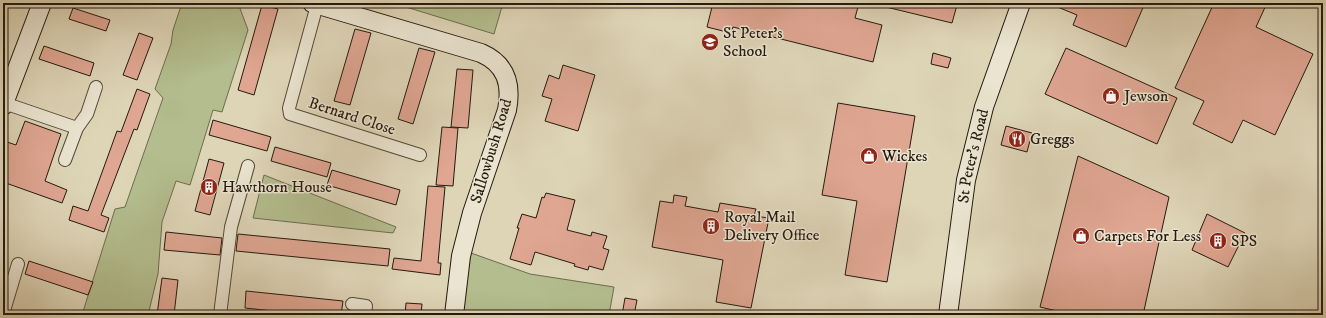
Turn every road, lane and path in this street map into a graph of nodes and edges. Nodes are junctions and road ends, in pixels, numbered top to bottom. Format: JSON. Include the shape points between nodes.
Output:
{"nodes":[{"id":1,"x":42,"y":3,"type":"edge"},
{"id":2,"x":1021,"y":3,"type":"edge"},
{"id":3,"x":314,"y":4,"type":"edge"},
{"id":4,"x":96,"y":87,"type":"dead end"},
{"id":5,"x":4,"y":104,"type":"edge"},
{"id":6,"x":77,"y":128,"type":"junction"},
{"id":7,"x":420,"y":155,"type":"dead end"},
{"id":8,"x":66,"y":160,"type":"dead end"},
{"id":9,"x":248,"y":166,"type":"dead end"},
{"id":10,"x":18,"y":264,"type":"dead end"},
{"id":11,"x":352,"y":304,"type":"dead end"},
{"id":12,"x":3,"y":314,"type":"edge"},
{"id":13,"x":220,"y":315,"type":"edge"},
{"id":14,"x":365,"y":315,"type":"edge"},
{"id":15,"x":454,"y":315,"type":"edge"},
{"id":16,"x":948,"y":315,"type":"edge"}],
"edges":[{"from":1,"to":5,"type":"street"},
{"from":2,"to":16,"type":"street","name":"St Peter's Road","via":[[984,107],[966,180]]},
{"from":3,"to":7,"type":"street","name":"Bernard Close","via":[[289,108],[290,114]]},
{"from":3,"to":15,"type":"street","name":"Sallowbush Road","via":[[481,53],[492,58],[504,74],[510,96],[472,213],[461,256]]},
{"from":4,"to":6,"type":"street","via":[[87,114]]},
{"from":5,"to":6,"type":"street"},
{"from":6,"to":8,"type":"street"},
{"from":9,"to":13,"type":"street","via":[[230,227]]},
{"from":10,"to":12,"type":"street"},
{"from":11,"to":14,"type":"street","via":[[366,306]]}]}
